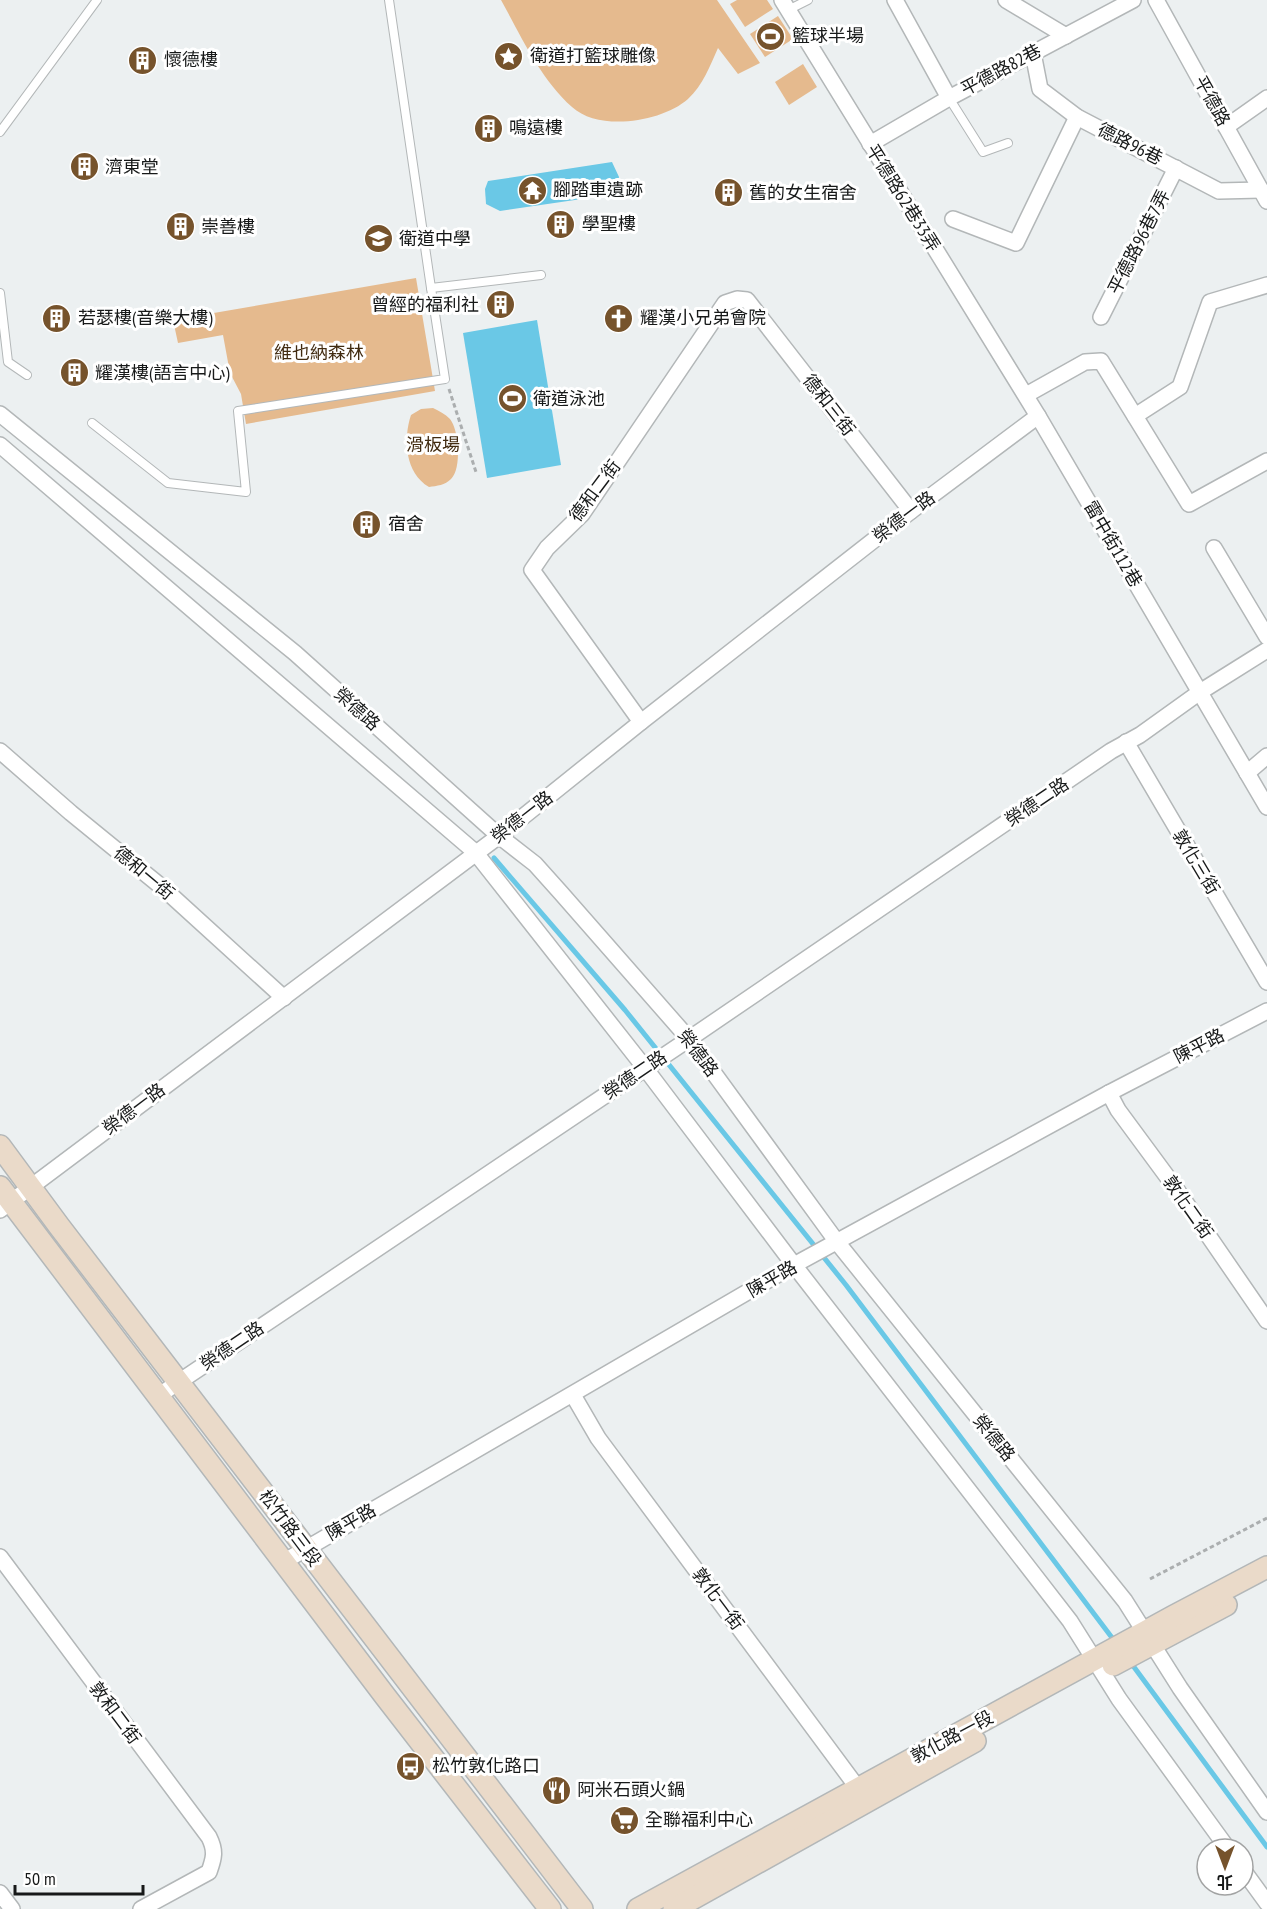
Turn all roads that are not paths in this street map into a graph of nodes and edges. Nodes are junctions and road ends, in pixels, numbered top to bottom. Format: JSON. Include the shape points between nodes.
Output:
{"nodes":[{"id":1,"x":96,"y":0,"type":"edge"},
{"id":2,"x":389,"y":0,"type":"edge"},
{"id":3,"x":808,"y":0,"type":"edge"},
{"id":4,"x":895,"y":0,"type":"edge"},
{"id":5,"x":1006,"y":0,"type":"edge"},
{"id":6,"x":1133,"y":0,"type":"edge"},
{"id":7,"x":1156,"y":0,"type":"edge"},
{"id":8,"x":785,"y":5,"type":"edge"},
{"id":9,"x":1066,"y":36,"type":"junction"},
{"id":10,"x":1033,"y":53,"type":"junction"},
{"id":11,"x":949,"y":98,"type":"junction"},
{"id":12,"x":1267,"y":98,"type":"edge"},
{"id":13,"x":1077,"y":117,"type":"junction"},
{"id":14,"x":1226,"y":127,"type":"junction"},
{"id":15,"x":0,"y":132,"type":"edge"},
{"id":16,"x":1008,"y":143,"type":"dead end"},
{"id":17,"x":870,"y":144,"type":"junction"},
{"id":18,"x":1176,"y":168,"type":"junction"},
{"id":19,"x":1264,"y":196,"type":"edge"},
{"id":20,"x":953,"y":219,"type":"dead end"},
{"id":21,"x":541,"y":275,"type":"dead end"},
{"id":22,"x":1267,"y":285,"type":"edge"},
{"id":23,"x":431,"y":288,"type":"junction"},
{"id":24,"x":0,"y":293,"type":"edge"},
{"id":25,"x":747,"y":300,"type":"joint"},
{"id":26,"x":1101,"y":316,"type":"dead end"},
{"id":27,"x":27,"y":375,"type":"dead end"},
{"id":28,"x":1026,"y":395,"type":"junction"},
{"id":29,"x":0,"y":414,"type":"edge"},
{"id":30,"x":1038,"y":416,"type":"junction"},
{"id":31,"x":1135,"y":416,"type":"junction"},
{"id":32,"x":92,"y":423,"type":"dead end"},
{"id":33,"x":0,"y":446,"type":"edge"},
{"id":34,"x":1267,"y":461,"type":"edge"},
{"id":35,"x":911,"y":511,"type":"junction"},
{"id":36,"x":1214,"y":548,"type":"dead end"},
{"id":37,"x":1267,"y":637,"type":"edge"},
{"id":38,"x":1267,"y":650,"type":"edge"},
{"id":39,"x":1200,"y":692,"type":"junction"},
{"id":40,"x":641,"y":722,"type":"junction"},
{"id":41,"x":1126,"y":742,"type":"junction"},
{"id":42,"x":0,"y":751,"type":"edge"},
{"id":43,"x":1267,"y":756,"type":"edge"},
{"id":44,"x":1247,"y":773,"type":"junction"},
{"id":45,"x":1267,"y":807,"type":"edge"},
{"id":46,"x":499,"y":836,"type":"junction"},
{"id":47,"x":475,"y":852,"type":"junction"},
{"id":48,"x":1267,"y":982,"type":"edge"},
{"id":49,"x":284,"y":998,"type":"junction"},
{"id":50,"x":1267,"y":1011,"type":"edge"},
{"id":51,"x":689,"y":1040,"type":"junction"},
{"id":52,"x":645,"y":1068,"type":"junction"},
{"id":53,"x":1109,"y":1093,"type":"junction"},
{"id":54,"x":0,"y":1146,"type":"edge"},
{"id":55,"x":30,"y":1187,"type":"junction"},
{"id":56,"x":4,"y":1199,"type":"edge"},
{"id":57,"x":837,"y":1242,"type":"junction"},
{"id":58,"x":794,"y":1265,"type":"junction"},
{"id":59,"x":1267,"y":1321,"type":"edge"},
{"id":60,"x":179,"y":1382,"type":"junction"},
{"id":61,"x":573,"y":1395,"type":"junction"},
{"id":62,"x":158,"y":1396,"type":"junction"},
{"id":63,"x":305,"y":1548,"type":"junction"},
{"id":64,"x":0,"y":1557,"type":"edge"},
{"id":65,"x":285,"y":1561,"type":"junction"},
{"id":66,"x":1267,"y":1568,"type":"edge"},
{"id":67,"x":1267,"y":1583,"type":"edge"},
{"id":68,"x":1149,"y":1638,"type":"junction"},
{"id":69,"x":1098,"y":1665,"type":"junction"},
{"id":70,"x":862,"y":1794,"type":"junction"},
{"id":71,"x":1267,"y":1811,"type":"edge"},
{"id":72,"x":1219,"y":1837,"type":"edge"},
{"id":73,"x":1255,"y":1886,"type":"edge"},
{"id":74,"x":0,"y":1893,"type":"edge"},
{"id":75,"x":1267,"y":1903,"type":"edge"},
{"id":76,"x":12,"y":1909,"type":"edge"},
{"id":77,"x":141,"y":1909,"type":"edge"},
{"id":78,"x":549,"y":1909,"type":"edge"},
{"id":79,"x":582,"y":1909,"type":"edge"},
{"id":80,"x":638,"y":1909,"type":"edge"},
{"id":81,"x":674,"y":1909,"type":"edge"}],
"edges":[{"from":1,"to":15,"type":"lane"},
{"from":2,"to":23,"type":"lane"},
{"from":3,"to":8,"type":"lane"},
{"from":4,"to":11,"type":"street"},
{"from":5,"to":9,"type":"street"},
{"from":6,"to":9,"type":"street","name":"平德路82巷"},
{"from":7,"to":14,"type":"street","name":"平德路"},
{"from":8,"to":17,"type":"street","name":"平德路62巷33弄"},
{"from":9,"to":10,"type":"street","name":"平德路82巷"},
{"from":10,"to":11,"type":"street","name":"平德路82巷"},
{"from":10,"to":13,"type":"street","name":"德路96巷","via":[[1040,89]]},
{"from":11,"to":16,"type":"lane","via":[[983,152]]},
{"from":11,"to":17,"type":"street","name":"平德路82巷"},
{"from":12,"to":14,"type":"street"},
{"from":13,"to":18,"type":"street","name":"德路96巷"},
{"from":13,"to":20,"type":"street","via":[[1016,243]]},
{"from":14,"to":19,"type":"street","name":"平德路"},
{"from":17,"to":28,"type":"street","name":"平德路62巷33弄"},
{"from":18,"to":19,"type":"street","name":"德路96巷","via":[[1219,191]]},
{"from":18,"to":26,"type":"street","name":"平德路96巷7弄"},
{"from":21,"to":23,"type":"lane"},
{"from":22,"to":31,"type":"street","via":[[1210,302],[1180,387]]},
{"from":23,"to":32,"type":"lane","via":[[446,379],[238,411],[246,492],[168,483]]},
{"from":24,"to":27,"type":"lane","via":[[8,362]]},
{"from":25,"to":35,"type":"street","name":"德和三街"},
{"from":25,"to":40,"type":"street","name":"德和二街","via":[[725,303],[582,514],[546,548],[532,570]]},
{"from":28,"to":30,"type":"street","name":"雷中街112巷"},
{"from":28,"to":31,"type":"street","via":[[1085,362],[1101,361]]},
{"from":29,"to":46,"type":"street","name":"榮德路","via":[[295,653]]},
{"from":30,"to":35,"type":"street","name":"榮德一路"},
{"from":30,"to":39,"type":"street","name":"雷中街112巷"},
{"from":31,"to":34,"type":"street","via":[[1189,504]]},
{"from":33,"to":47,"type":"street","name":"榮德路"},
{"from":35,"to":40,"type":"street","name":"榮德一路"},
{"from":36,"to":37,"type":"street"},
{"from":38,"to":39,"type":"street"},
{"from":39,"to":41,"type":"street","name":"榮德二路"},
{"from":39,"to":44,"type":"street","name":"雷中街112巷"},
{"from":40,"to":46,"type":"street","name":"榮德一路"},
{"from":41,"to":48,"type":"street","name":"敦化三街"},
{"from":41,"to":51,"type":"street","name":"榮德二路"},
{"from":42,"to":49,"type":"street","name":"德和一街","via":[[163,888]]},
{"from":43,"to":44,"type":"street"},
{"from":44,"to":45,"type":"street","name":"雷中街112巷"},
{"from":46,"to":47,"type":"street","name":"榮德一路"},
{"from":46,"to":51,"type":"street","name":"榮德路","via":[[535,864]]},
{"from":47,"to":49,"type":"street","name":"榮德一路"},
{"from":47,"to":52,"type":"street","name":"榮德路"},
{"from":49,"to":55,"type":"street","name":"榮德一路"},
{"from":50,"to":53,"type":"street","name":"陳平路"},
{"from":51,"to":52,"type":"street","name":"榮德二路"},
{"from":51,"to":57,"type":"street","name":"榮德路"},
{"from":52,"to":58,"type":"street","name":"榮德路"},
{"from":52,"to":60,"type":"street","name":"榮德二路"},
{"from":53,"to":57,"type":"street","name":"陳平路"},
{"from":53,"to":59,"type":"street","name":"敦化二街"},
{"from":54,"to":55,"type":"street","name":"松竹路三段"},
{"from":55,"to":56,"type":"street","name":"榮德一路"},
{"from":55,"to":60,"type":"street","name":"松竹路三段"},
{"from":56,"to":62,"type":"street","name":"松竹路三段"},
{"from":57,"to":58,"type":"street","name":"陳平路"},
{"from":57,"to":68,"type":"street","name":"榮德路","via":[[1125,1600]]},
{"from":58,"to":61,"type":"street","name":"陳平路"},
{"from":58,"to":69,"type":"street","name":"榮德路","via":[[1070,1621]]},
{"from":60,"to":62,"type":"street","name":"榮德二路"},
{"from":60,"to":63,"type":"street","name":"松竹路三段"},
{"from":61,"to":63,"type":"street","name":"陳平路"},
{"from":61,"to":70,"type":"street","name":"敦化一街","via":[[598,1438]]},
{"from":62,"to":65,"type":"street","name":"松竹路三段"},
{"from":63,"to":65,"type":"street","name":"陳平路"},
{"from":63,"to":79,"type":"street","name":"松竹路三段"},
{"from":64,"to":77,"type":"street","name":"敦和二街","via":[[215,1848],[209,1872]]},
{"from":65,"to":78,"type":"street","name":"松竹路三段"},
{"from":66,"to":68,"type":"street","name":"敦化路一段"},
{"from":67,"to":68,"type":"street","name":"敦化路一段"},
{"from":68,"to":69,"type":"street","name":"敦化路一段"},
{"from":68,"to":71,"type":"street","name":"榮德路","via":[[1179,1688]]},
{"from":69,"to":70,"type":"street","name":"敦化路一段"},
{"from":69,"to":72,"type":"street","name":"榮德路"},
{"from":70,"to":80,"type":"street","name":"敦化路一段"},
{"from":70,"to":81,"type":"street","name":"敦化路一段"},
{"from":73,"to":75,"type":"street"},
{"from":74,"to":76,"type":"street"}]}
